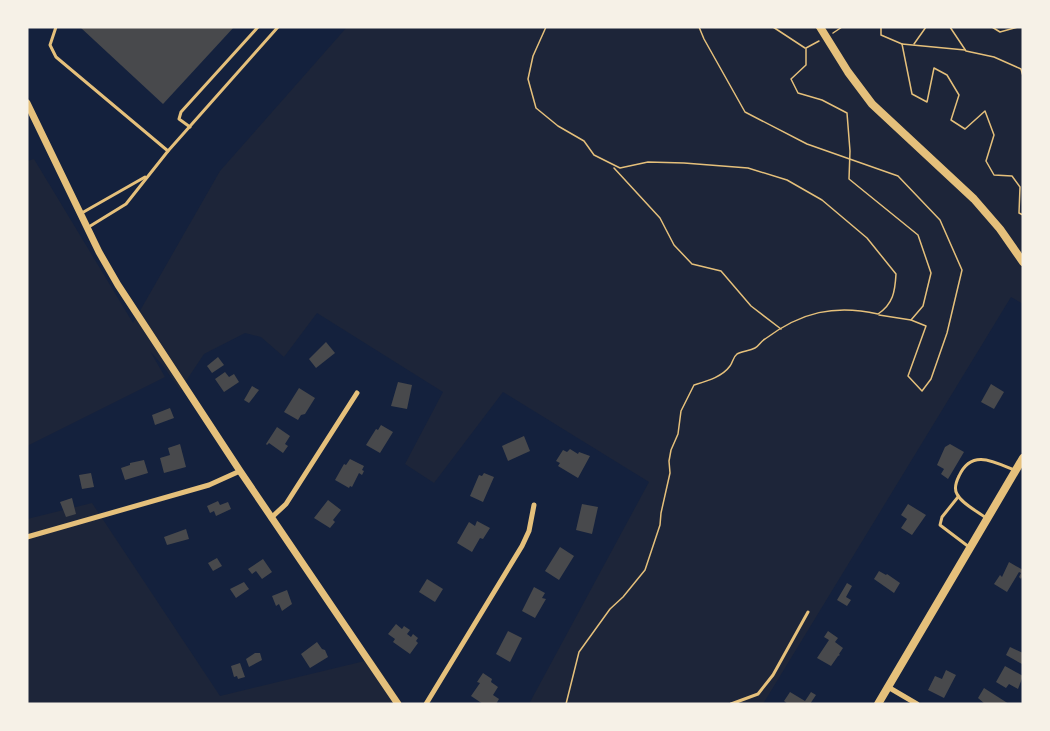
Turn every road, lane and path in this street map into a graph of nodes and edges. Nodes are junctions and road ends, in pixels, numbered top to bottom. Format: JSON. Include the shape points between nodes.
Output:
{"nodes":[{"id":1,"x":56,"y":27,"type":"edge"},
{"id":2,"x":258,"y":27,"type":"edge"},
{"id":3,"x":278,"y":27,"type":"edge"},
{"id":4,"x":546,"y":27,"type":"edge"},
{"id":5,"x":699,"y":27,"type":"edge"},
{"id":6,"x":773,"y":27,"type":"edge"},
{"id":7,"x":820,"y":27,"type":"edge"},
{"id":8,"x":881,"y":27,"type":"edge"},
{"id":9,"x":926,"y":27,"type":"edge"},
{"id":10,"x":950,"y":27,"type":"edge"},
{"id":11,"x":992,"y":27,"type":"edge"},
{"id":12,"x":1018,"y":27,"type":"edge"},
{"id":13,"x":826,"y":37,"type":"junction"},
{"id":14,"x":902,"y":44,"type":"junction"},
{"id":15,"x":914,"y":45,"type":"junction"},
{"id":16,"x":806,"y":48,"type":"junction"},
{"id":17,"x":966,"y":51,"type":"junction"},
{"id":18,"x":1023,"y":76,"type":"edge"},
{"id":19,"x":27,"y":103,"type":"edge"},
{"id":20,"x":190,"y":127,"type":"junction"},
{"id":21,"x":168,"y":151,"type":"junction"},
{"id":22,"x":849,"y":160,"type":"junction"},
{"id":23,"x":614,"y":167,"type":"junction"},
{"id":24,"x":146,"y":176,"type":"junction"},
{"id":25,"x":80,"y":214,"type":"junction"},
{"id":26,"x":1023,"y":215,"type":"edge"},
{"id":27,"x":87,"y":228,"type":"junction"},
{"id":28,"x":1023,"y":262,"type":"edge"},
{"id":29,"x":878,"y":314,"type":"junction"},
{"id":30,"x":911,"y":320,"type":"junction"},
{"id":31,"x":782,"y":329,"type":"junction"},
{"id":32,"x":357,"y":393,"type":"dead end"},
{"id":33,"x":1023,"y":458,"type":"edge"},
{"id":34,"x":240,"y":471,"type":"junction"},
{"id":35,"x":1016,"y":471,"type":"junction"},
{"id":36,"x":958,"y":497,"type":"junction"},
{"id":37,"x":534,"y":505,"type":"dead end"},
{"id":38,"x":271,"y":518,"type":"junction"},
{"id":39,"x":988,"y":519,"type":"junction"},
{"id":40,"x":27,"y":537,"type":"edge"},
{"id":41,"x":971,"y":548,"type":"junction"},
{"id":42,"x":808,"y":612,"type":"dead end"},
{"id":43,"x":888,"y":687,"type":"junction"},
{"id":44,"x":398,"y":704,"type":"edge"},
{"id":45,"x":426,"y":704,"type":"edge"},
{"id":46,"x":566,"y":704,"type":"edge"},
{"id":47,"x":732,"y":704,"type":"edge"},
{"id":48,"x":878,"y":704,"type":"edge"},
{"id":49,"x":917,"y":704,"type":"edge"}],
"edges":[{"from":1,"to":21,"type":"lane","via":[[50,45],[56,57]]},
{"from":2,"to":20,"type":"lane","via":[[181,112],[179,119]]},
{"from":3,"to":20,"type":"lane"},
{"from":4,"to":23,"type":"path","via":[[528,79],[536,108]]},
{"from":5,"to":22,"type":"path","via":[[745,112],[807,144]]},
{"from":6,"to":16,"type":"path"},
{"from":7,"to":13,"type":"main road"},
{"from":8,"to":14,"type":"path","via":[[881,35]]},
{"from":9,"to":15,"type":"path"},
{"from":10,"to":17,"type":"path"},
{"from":11,"to":12,"type":"path","via":[[999,32]]},
{"from":13,"to":16,"type":"path"},
{"from":13,"to":28,"type":"main road","via":[[872,104],[981,207]]},
{"from":14,"to":15,"type":"path"},
{"from":14,"to":26,"type":"path","via":[[912,94],[927,102],[934,68],[947,75],[959,95],[951,120],[965,129],[985,111],[994,135],[986,161],[994,175],[1012,176],[1020,187],[1019,213]]},
{"from":15,"to":17,"type":"path"},
{"from":16,"to":22,"type":"path","via":[[807,65],[791,79],[798,93],[847,113]]},
{"from":17,"to":18,"type":"path","via":[[994,57],[1021,69]]},
{"from":19,"to":25,"type":"street"},
{"from":20,"to":21,"type":"lane"},
{"from":21,"to":24,"type":"lane"},
{"from":22,"to":30,"type":"path","via":[[849,179],[918,235],[931,273],[923,306]]},
{"from":22,"to":30,"type":"path","via":[[898,176],[940,220],[962,270],[947,333],[931,379],[922,391],[908,376],[926,326]]},
{"from":23,"to":29,"type":"path","via":[[648,162],[684,163],[748,168],[787,180],[822,200],[867,238],[896,274],[889,307]]},
{"from":23,"to":31,"type":"path","via":[[660,218],[674,245],[692,264],[721,271],[751,306]]},
{"from":24,"to":25,"type":"lane"},
{"from":24,"to":27,"type":"lane","via":[[126,204]]},
{"from":25,"to":27,"type":"street"},
{"from":27,"to":34,"type":"street","via":[[130,305]]},
{"from":29,"to":30,"type":"path"},
{"from":29,"to":31,"type":"path","via":[[856,309],[821,311]]},
{"from":31,"to":46,"type":"path","via":[[756,348],[739,353],[716,378],[694,385],[681,411],[678,434],[670,450],[670,473],[660,525],[645,570],[579,652]]},
{"from":32,"to":38,"type":"street","via":[[286,504]]},
{"from":33,"to":35,"type":"main road"},
{"from":34,"to":38,"type":"street"},
{"from":34,"to":40,"type":"street","via":[[209,485]]},
{"from":35,"to":36,"type":"lane","via":[[974,459],[958,479]]},
{"from":35,"to":39,"type":"main road"},
{"from":36,"to":39,"type":"lane"},
{"from":36,"to":41,"type":"lane","via":[[940,525]]},
{"from":37,"to":45,"type":"street","via":[[522,546]]},
{"from":38,"to":44,"type":"street"},
{"from":39,"to":41,"type":"main road"},
{"from":41,"to":43,"type":"main road"},
{"from":42,"to":47,"type":"lane","via":[[758,694]]},
{"from":43,"to":48,"type":"main road"},
{"from":43,"to":49,"type":"street"}]}
